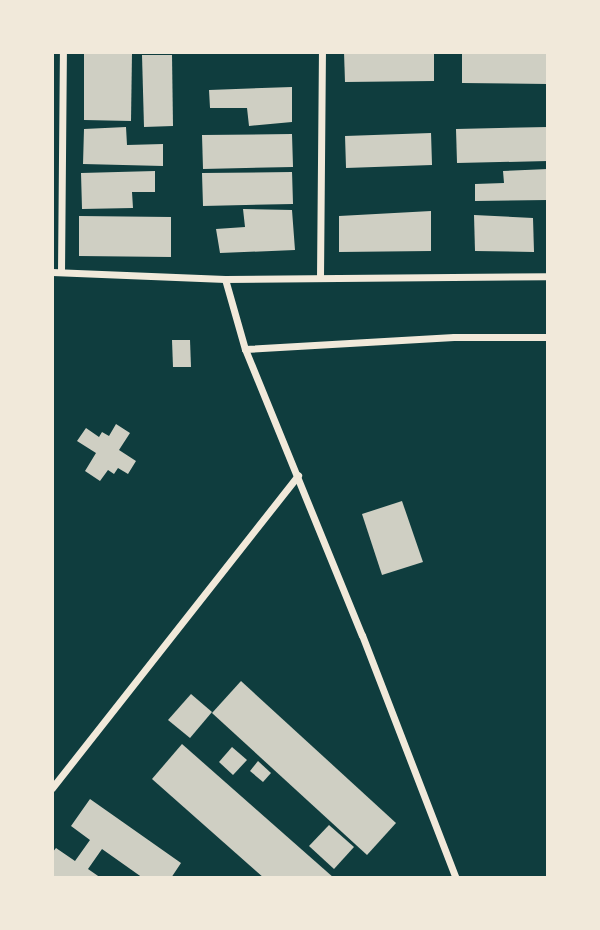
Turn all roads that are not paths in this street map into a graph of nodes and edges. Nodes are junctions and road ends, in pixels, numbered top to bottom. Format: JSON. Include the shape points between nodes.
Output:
{"nodes":[{"id":1,"x":63,"y":52,"type":"edge"},
{"id":2,"x":322,"y":52,"type":"edge"},
{"id":3,"x":57,"y":272,"type":"edge"},
{"id":4,"x":548,"y":276,"type":"edge"},
{"id":5,"x":320,"y":277,"type":"junction"},
{"id":6,"x":225,"y":279,"type":"junction"},
{"id":7,"x":548,"y":337,"type":"edge"},
{"id":8,"x":245,"y":349,"type":"junction"},
{"id":9,"x":298,"y":475,"type":"junction"},
{"id":10,"x":52,"y":788,"type":"edge"},
{"id":11,"x":456,"y":877,"type":"edge"}],
"edges":[{"from":1,"to":3,"type":"street"},
{"from":2,"to":5,"type":"street"},
{"from":3,"to":6,"type":"street"},
{"from":4,"to":5,"type":"street"},
{"from":5,"to":6,"type":"street"},
{"from":6,"to":8,"type":"street"},
{"from":7,"to":8,"type":"street","via":[[454,337]]},
{"from":8,"to":9,"type":"street"},
{"from":9,"to":10,"type":"street"},
{"from":9,"to":11,"type":"street"}]}
